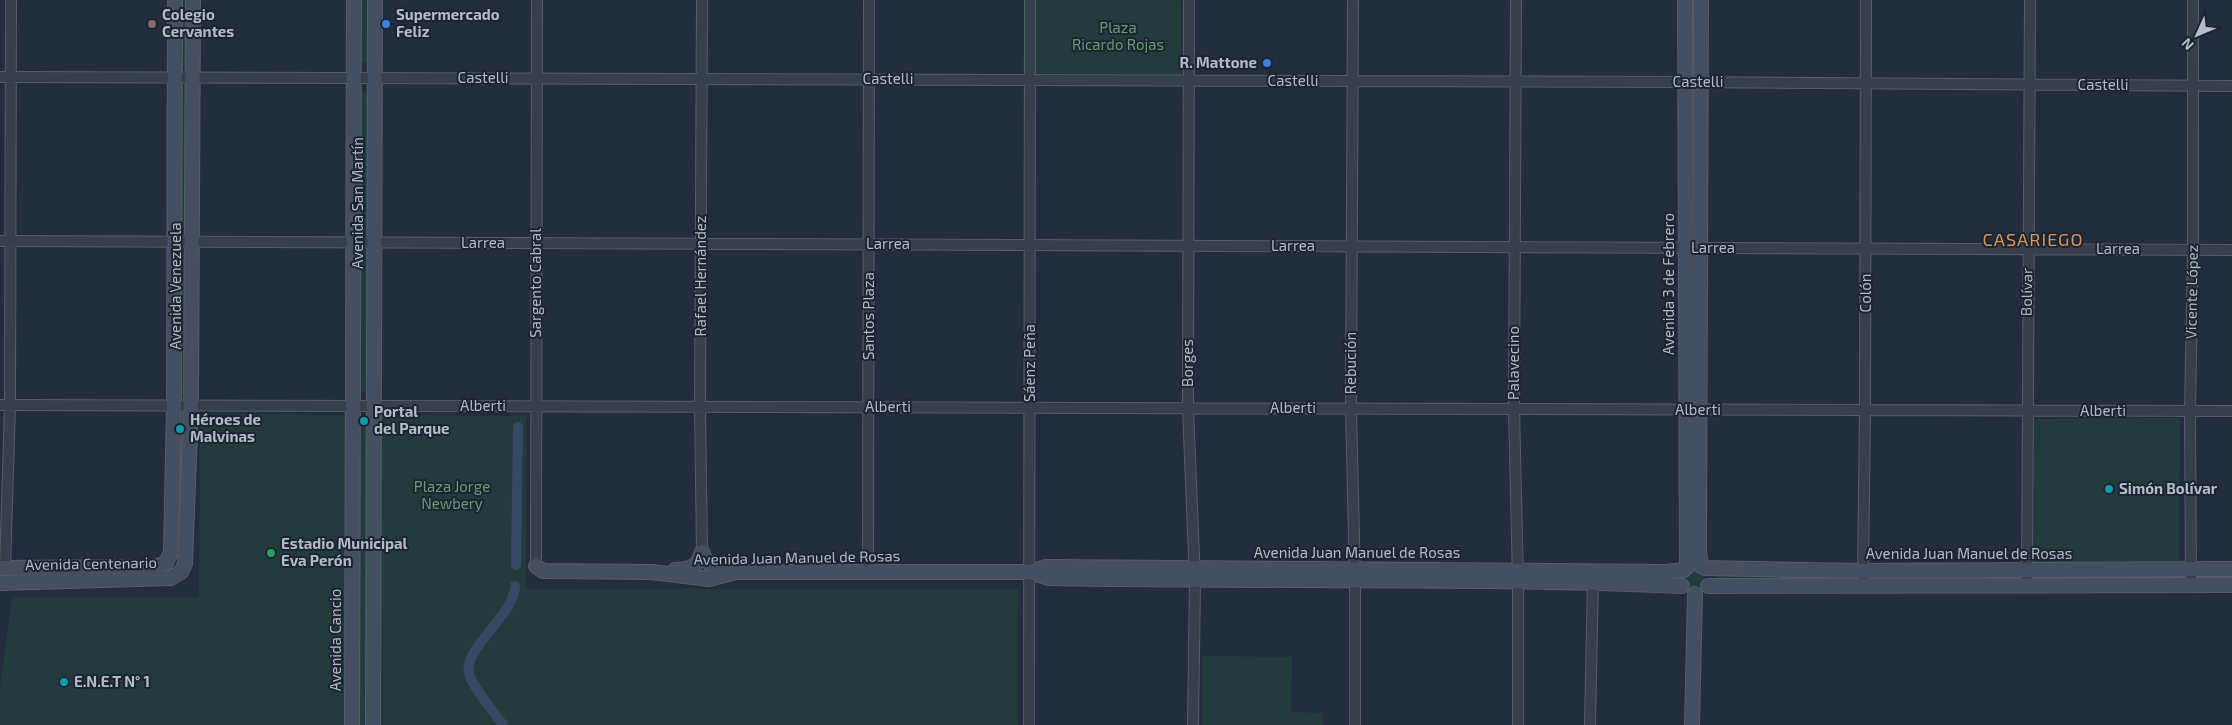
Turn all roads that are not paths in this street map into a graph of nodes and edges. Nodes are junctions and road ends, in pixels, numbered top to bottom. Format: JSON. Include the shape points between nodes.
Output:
{"nodes":[{"id":1,"x":11,"y":0,"type":"edge"},
{"id":2,"x":175,"y":0,"type":"edge"},
{"id":3,"x":193,"y":0,"type":"edge"},
{"id":4,"x":354,"y":0,"type":"edge"},
{"id":5,"x":375,"y":0,"type":"edge"},
{"id":6,"x":537,"y":0,"type":"edge"},
{"id":7,"x":702,"y":0,"type":"edge"},
{"id":8,"x":869,"y":0,"type":"edge"},
{"id":9,"x":1030,"y":0,"type":"edge"},
{"id":10,"x":1189,"y":0,"type":"edge"},
{"id":11,"x":1353,"y":0,"type":"edge"},
{"id":12,"x":1516,"y":0,"type":"edge"},
{"id":13,"x":1685,"y":0,"type":"edge"},
{"id":14,"x":1701,"y":0,"type":"edge"},
{"id":15,"x":1866,"y":0,"type":"edge"},
{"id":16,"x":2030,"y":0,"type":"edge"},
{"id":17,"x":2193,"y":0,"type":"edge"},
{"id":18,"x":5,"y":77,"type":"edge"},
{"id":19,"x":174,"y":77,"type":"junction"},
{"id":20,"x":192,"y":77,"type":"junction"},
{"id":21,"x":354,"y":78,"type":"junction"},
{"id":22,"x":375,"y":78,"type":"junction"},
{"id":23,"x":537,"y":78,"type":"junction"},
{"id":24,"x":702,"y":79,"type":"junction"},
{"id":25,"x":869,"y":79,"type":"junction"},
{"id":26,"x":1030,"y":80,"type":"junction"},
{"id":27,"x":1189,"y":80,"type":"junction"},
{"id":28,"x":1353,"y":81,"type":"junction"},
{"id":29,"x":1516,"y":82,"type":"junction"},
{"id":30,"x":1686,"y":82,"type":"junction"},
{"id":31,"x":1700,"y":82,"type":"junction"},
{"id":32,"x":1866,"y":83,"type":"junction"},
{"id":33,"x":2029,"y":85,"type":"junction"},
{"id":34,"x":2193,"y":86,"type":"junction"},
{"id":35,"x":2232,"y":86,"type":"edge"},
{"id":36,"x":5,"y":241,"type":"edge"},
{"id":37,"x":174,"y":242,"type":"junction"},
{"id":38,"x":192,"y":242,"type":"junction"},
{"id":39,"x":354,"y":242,"type":"junction"},
{"id":40,"x":375,"y":242,"type":"junction"},
{"id":41,"x":536,"y":243,"type":"junction"},
{"id":42,"x":701,"y":244,"type":"junction"},
{"id":43,"x":869,"y":244,"type":"junction"},
{"id":44,"x":1030,"y":245,"type":"junction"},
{"id":45,"x":1188,"y":245,"type":"junction"},
{"id":46,"x":1352,"y":246,"type":"junction"},
{"id":47,"x":1515,"y":247,"type":"junction"},
{"id":48,"x":1693,"y":248,"type":"junction"},
{"id":49,"x":1866,"y":248,"type":"junction"},
{"id":50,"x":2028,"y":249,"type":"junction"},
{"id":51,"x":2193,"y":250,"type":"junction"},
{"id":52,"x":2232,"y":250,"type":"edge"},
{"id":53,"x":5,"y":405,"type":"edge"},
{"id":54,"x":174,"y":405,"type":"junction"},
{"id":55,"x":192,"y":405,"type":"junction"},
{"id":56,"x":354,"y":406,"type":"junction"},
{"id":57,"x":374,"y":406,"type":"junction"},
{"id":58,"x":536,"y":406,"type":"junction"},
{"id":59,"x":700,"y":407,"type":"junction"},
{"id":60,"x":869,"y":407,"type":"junction"},
{"id":61,"x":1030,"y":408,"type":"junction"},
{"id":62,"x":1188,"y":408,"type":"junction"},
{"id":63,"x":1351,"y":409,"type":"junction"},
{"id":64,"x":1514,"y":409,"type":"junction"},
{"id":65,"x":1692,"y":410,"type":"junction"},
{"id":66,"x":1865,"y":410,"type":"junction"},
{"id":67,"x":2026,"y":411,"type":"junction"},
{"id":68,"x":2190,"y":411,"type":"junction"},
{"id":69,"x":2232,"y":412,"type":"edge"},
{"id":70,"x":702,"y":552,"type":"junction"},
{"id":71,"x":166,"y":563,"type":"junction"},
{"id":72,"x":536,"y":566,"type":"joint"},
{"id":73,"x":1694,"y":568,"type":"junction"},
{"id":74,"x":2191,"y":569,"type":"junction"},
{"id":75,"x":2232,"y":570,"type":"edge"},
{"id":76,"x":1863,"y":571,"type":"junction"},
{"id":77,"x":652,"y":572,"type":"junction"},
{"id":78,"x":736,"y":572,"type":"junction"},
{"id":79,"x":868,"y":572,"type":"junction"},
{"id":80,"x":1030,"y":572,"type":"junction"},
{"id":81,"x":179,"y":573,"type":"junction"},
{"id":82,"x":1194,"y":574,"type":"junction"},
{"id":83,"x":1,"y":575,"type":"edge"},
{"id":84,"x":1355,"y":575,"type":"junction"},
{"id":85,"x":1518,"y":576,"type":"junction"},
{"id":86,"x":1593,"y":577,"type":"junction"},
{"id":87,"x":2027,"y":578,"type":"junction"},
{"id":88,"x":2191,"y":584,"type":"junction"},
{"id":89,"x":2232,"y":585,"type":"edge"},
{"id":90,"x":1682,"y":586,"type":"junction"},
{"id":91,"x":1708,"y":586,"type":"junction"},
{"id":92,"x":1862,"y":586,"type":"junction"},
{"id":93,"x":1695,"y":594,"type":"junction"},
{"id":94,"x":352,"y":725,"type":"edge"},
{"id":95,"x":373,"y":725,"type":"edge"},
{"id":96,"x":1029,"y":725,"type":"edge"},
{"id":97,"x":1193,"y":725,"type":"edge"},
{"id":98,"x":1355,"y":725,"type":"edge"},
{"id":99,"x":1518,"y":725,"type":"edge"},
{"id":100,"x":1590,"y":725,"type":"edge"},
{"id":101,"x":1692,"y":725,"type":"edge"}],
"edges":[{"from":1,"to":18,"type":"street"},
{"from":2,"to":19,"type":"street","name":"Avenida Venezuela"},
{"from":3,"to":20,"type":"street","name":"Avenida Venezuela"},
{"from":4,"to":21,"type":"street","name":"Avenida San Martín"},
{"from":5,"to":22,"type":"street","name":"Avenida San Martín"},
{"from":6,"to":23,"type":"street","name":"Sargento Cabral"},
{"from":7,"to":24,"type":"street","name":"Rafael Hernández"},
{"from":8,"to":25,"type":"street","name":"Santos Plaza"},
{"from":9,"to":26,"type":"street","name":"Sáenz Peña"},
{"from":10,"to":27,"type":"street","name":"Borges"},
{"from":11,"to":28,"type":"street","name":"Rebución"},
{"from":12,"to":29,"type":"street","name":"Palavecino"},
{"from":13,"to":30,"type":"street","name":"Avenida 3 de Febrero"},
{"from":14,"to":31,"type":"street","name":"Avenida 3 de Febrero"},
{"from":15,"to":32,"type":"street","name":"Colón"},
{"from":16,"to":33,"type":"street","name":"Bolívar"},
{"from":17,"to":34,"type":"street","name":"Vicente López"},
{"from":18,"to":19,"type":"street","name":"Castelli"},
{"from":18,"to":36,"type":"street"},
{"from":19,"to":20,"type":"street","name":"Castelli"},
{"from":19,"to":37,"type":"street","name":"Avenida Venezuela"},
{"from":20,"to":21,"type":"street","name":"Castelli"},
{"from":20,"to":38,"type":"street","name":"Avenida Venezuela"},
{"from":21,"to":22,"type":"street","name":"Castelli"},
{"from":21,"to":39,"type":"street","name":"Avenida San Martín"},
{"from":22,"to":23,"type":"street","name":"Castelli"},
{"from":22,"to":40,"type":"street","name":"Avenida San Martín"},
{"from":23,"to":24,"type":"street","name":"Castelli"},
{"from":23,"to":41,"type":"street","name":"Sargento Cabral"},
{"from":24,"to":25,"type":"street","name":"Castelli"},
{"from":24,"to":42,"type":"street","name":"Rafael Hernández"},
{"from":25,"to":26,"type":"street","name":"Castelli"},
{"from":25,"to":43,"type":"street","name":"Santos Plaza"},
{"from":26,"to":27,"type":"street","name":"Castelli"},
{"from":26,"to":44,"type":"street","name":"Sáenz Peña"},
{"from":27,"to":28,"type":"street","name":"Castelli"},
{"from":27,"to":45,"type":"street","name":"Borges"},
{"from":28,"to":29,"type":"street","name":"Castelli"},
{"from":28,"to":46,"type":"street","name":"Rebución"},
{"from":29,"to":30,"type":"street","name":"Castelli"},
{"from":29,"to":47,"type":"street","name":"Palavecino"},
{"from":30,"to":31,"type":"street","name":"Castelli"},
{"from":30,"to":48,"type":"street","name":"Avenida 3 de Febrero"},
{"from":31,"to":32,"type":"street","name":"Castelli"},
{"from":31,"to":48,"type":"street","name":"Avenida 3 de Febrero"},
{"from":32,"to":33,"type":"street","name":"Castelli"},
{"from":32,"to":49,"type":"street","name":"Colón"},
{"from":33,"to":34,"type":"street","name":"Castelli"},
{"from":33,"to":50,"type":"street","name":"Bolívar"},
{"from":34,"to":35,"type":"street","name":"Castelli"},
{"from":34,"to":51,"type":"street","name":"Vicente López"},
{"from":36,"to":37,"type":"street","name":"Larrea"},
{"from":36,"to":53,"type":"street"},
{"from":37,"to":38,"type":"street","name":"Larrea"},
{"from":37,"to":54,"type":"street","name":"Avenida Venezuela"},
{"from":38,"to":39,"type":"street","name":"Larrea"},
{"from":38,"to":55,"type":"street","name":"Avenida Venezuela"},
{"from":39,"to":40,"type":"street","name":"Larrea"},
{"from":39,"to":56,"type":"street","name":"Avenida San Martín"},
{"from":40,"to":41,"type":"street","name":"Larrea"},
{"from":40,"to":57,"type":"street","name":"Avenida San Martín"},
{"from":41,"to":42,"type":"street","name":"Larrea"},
{"from":41,"to":58,"type":"street","name":"Sargento Cabral"},
{"from":42,"to":43,"type":"street","name":"Larrea"},
{"from":42,"to":59,"type":"street","name":"Rafael Hernández"},
{"from":43,"to":44,"type":"street","name":"Larrea"},
{"from":43,"to":60,"type":"street","name":"Santos Plaza"},
{"from":44,"to":45,"type":"street","name":"Larrea"},
{"from":44,"to":61,"type":"street","name":"Sáenz Peña"},
{"from":45,"to":46,"type":"street","name":"Larrea"},
{"from":45,"to":62,"type":"street","name":"Borges"},
{"from":46,"to":47,"type":"street","name":"Larrea"},
{"from":46,"to":63,"type":"street","name":"Rebución"},
{"from":47,"to":48,"type":"street","name":"Larrea"},
{"from":47,"to":64,"type":"street","name":"Palavecino"},
{"from":48,"to":49,"type":"street","name":"Larrea"},
{"from":48,"to":65,"type":"street","name":"Avenida 3 de Febrero"},
{"from":49,"to":50,"type":"street","name":"Larrea"},
{"from":49,"to":66,"type":"street","name":"Colón"},
{"from":50,"to":51,"type":"street","name":"Larrea"},
{"from":50,"to":67,"type":"street","name":"Bolívar"},
{"from":51,"to":52,"type":"street","name":"Larrea"},
{"from":51,"to":68,"type":"street","name":"Vicente López"},
{"from":53,"to":54,"type":"street","name":"Alberti"},
{"from":53,"to":83,"type":"street"},
{"from":54,"to":55,"type":"street","name":"Alberti"},
{"from":54,"to":71,"type":"street","name":"Avenida Venezuela","via":[[171,552]]},
{"from":55,"to":56,"type":"street","name":"Alberti"},
{"from":55,"to":81,"type":"street","name":"Avenida Venezuela","via":[[186,559]]},
{"from":56,"to":57,"type":"street","name":"Alberti"},
{"from":56,"to":94,"type":"street","name":"Avenida Cancio"},
{"from":57,"to":58,"type":"street","name":"Alberti"},
{"from":57,"to":95,"type":"street"},
{"from":58,"to":59,"type":"street","name":"Alberti"},
{"from":58,"to":72,"type":"street","name":"Sargento Cabral"},
{"from":59,"to":60,"type":"street","name":"Alberti"},
{"from":59,"to":70,"type":"street","name":"Rafael Hernández"},
{"from":60,"to":61,"type":"street","name":"Alberti"},
{"from":60,"to":79,"type":"street","name":"Santos Plaza"},
{"from":61,"to":62,"type":"street","name":"Alberti"},
{"from":61,"to":80,"type":"street","name":"Sáenz Peña"},
{"from":62,"to":63,"type":"street","name":"Alberti"},
{"from":62,"to":82,"type":"street","name":"Borges"},
{"from":63,"to":64,"type":"street","name":"Alberti"},
{"from":63,"to":84,"type":"street","name":"Rebución"},
{"from":64,"to":65,"type":"street","name":"Alberti"},
{"from":64,"to":85,"type":"street","name":"Palavecino"},
{"from":65,"to":66,"type":"street","name":"Alberti"},
{"from":65,"to":73,"type":"street","name":"Avenida 3 de Febrero","via":[[1699,552]]},
{"from":66,"to":67,"type":"street","name":"Alberti"},
{"from":66,"to":76,"type":"street","name":"Colón"},
{"from":67,"to":68,"type":"street","name":"Alberti"},
{"from":67,"to":87,"type":"street","name":"Bolívar"},
{"from":68,"to":69,"type":"street","name":"Alberti"},
{"from":68,"to":74,"type":"street","name":"Vicente López"},
{"from":70,"to":77,"type":"street","via":[[694,567]]},
{"from":70,"to":78,"type":"street","via":[[715,567]]},
{"from":71,"to":81,"type":"street"},
{"from":71,"to":83,"type":"street","name":"Avenida Centenario","via":[[155,567]]},
{"from":72,"to":77,"type":"street","name":"Avenida Juan Manuel de Rosas","via":[[543,571]]},
{"from":73,"to":76,"type":"street","name":"Avenida Juan Manuel de Rosas"},
{"from":73,"to":86,"type":"street","name":"Avenida Juan Manuel de Rosas"},
{"from":73,"to":90,"type":"street","via":[[1681,580]]},
{"from":73,"to":91,"type":"street","via":[[1710,577]]},
{"from":74,"to":75,"type":"street","name":"Avenida Juan Manuel de Rosas"},
{"from":74,"to":87,"type":"street","name":"Avenida Juan Manuel de Rosas"},
{"from":74,"to":88,"type":"street","name":"Vicente López"},
{"from":76,"to":87,"type":"street","name":"Avenida Juan Manuel de Rosas"},
{"from":76,"to":92,"type":"street","name":"Colón"},
{"from":77,"to":78,"type":"street","name":"Avenida Juan Manuel de Rosas","via":[[709,579]]},
{"from":78,"to":79,"type":"street","name":"Avenida Juan Manuel de Rosas"},
{"from":79,"to":80,"type":"street","name":"Avenida Juan Manuel de Rosas"},
{"from":80,"to":82,"type":"street","name":"Avenida Juan Manuel de Rosas","via":[[1049,578]]},
{"from":80,"to":96,"type":"street","name":"Sáenz Peña"},
{"from":81,"to":83,"type":"street","name":"Avenida Centenario","via":[[171,578]]},
{"from":82,"to":84,"type":"street","name":"Avenida Juan Manuel de Rosas"},
{"from":82,"to":97,"type":"street","name":"Borges"},
{"from":84,"to":85,"type":"street","name":"Avenida Juan Manuel de Rosas"},
{"from":84,"to":98,"type":"street","name":"Rebución"},
{"from":85,"to":86,"type":"street","name":"Avenida Juan Manuel de Rosas"},
{"from":85,"to":99,"type":"street","name":"Palavecino"},
{"from":86,"to":90,"type":"street","name":"Avenida Juan Manuel de Rosas"},
{"from":86,"to":100,"type":"street"},
{"from":87,"to":88,"type":"street","name":"Avenida Juan Manuel de Rosas"},
{"from":87,"to":92,"type":"street","name":"Avenida Juan Manuel de Rosas"},
{"from":88,"to":89,"type":"street","name":"Avenida Juan Manuel de Rosas"},
{"from":90,"to":93,"type":"street"},
{"from":91,"to":92,"type":"street","name":"Avenida Juan Manuel de Rosas"},
{"from":91,"to":93,"type":"street","via":[[1702,593]]},
{"from":93,"to":101,"type":"street"}]}
